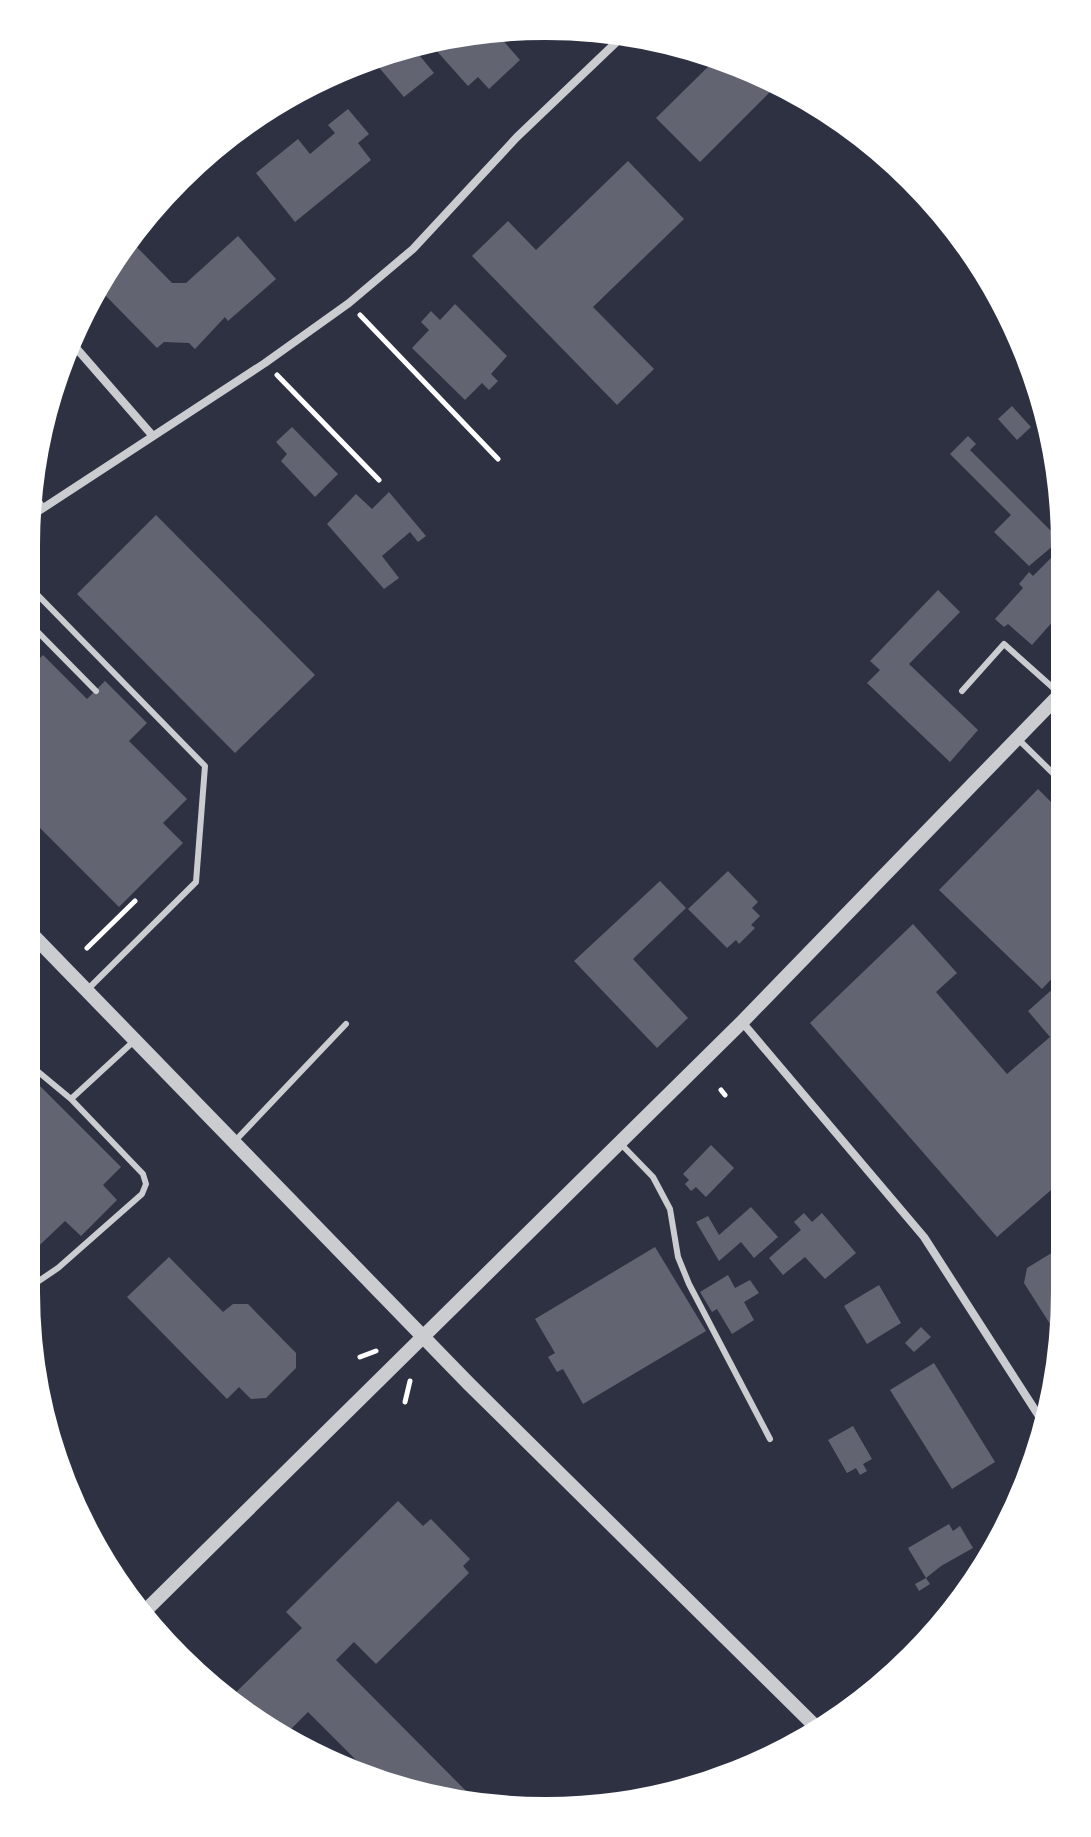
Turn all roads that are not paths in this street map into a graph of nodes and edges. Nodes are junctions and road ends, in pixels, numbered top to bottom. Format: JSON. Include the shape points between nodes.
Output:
{"nodes":[{"id":1,"x":616,"y":43,"type":"edge"},
{"id":2,"x":78,"y":350,"type":"edge"},
{"id":3,"x":152,"y":435,"type":"junction"},
{"id":4,"x":40,"y":503,"type":"edge"},
{"id":5,"x":42,"y":506,"type":"junction"},
{"id":6,"x":39,"y":508,"type":"edge"},
{"id":7,"x":38,"y":595,"type":"edge"},
{"id":8,"x":38,"y":632,"type":"edge"},
{"id":9,"x":1053,"y":683,"type":"edge"},
{"id":10,"x":96,"y":691,"type":"dead end"},
{"id":11,"x":962,"y":691,"type":"dead end"},
{"id":12,"x":1053,"y":701,"type":"edge"},
{"id":13,"x":1016,"y":737,"type":"junction"},
{"id":14,"x":1053,"y":773,"type":"edge"},
{"id":15,"x":38,"y":940,"type":"edge"},
{"id":16,"x":87,"y":990,"type":"junction"},
{"id":17,"x":742,"y":1022,"type":"junction"},
{"id":18,"x":346,"y":1024,"type":"dead end"},
{"id":19,"x":134,"y":1041,"type":"junction"},
{"id":20,"x":38,"y":1072,"type":"edge"},
{"id":21,"x":71,"y":1099,"type":"junction"},
{"id":22,"x":234,"y":1142,"type":"junction"},
{"id":23,"x":619,"y":1142,"type":"junction"},
{"id":24,"x":38,"y":1282,"type":"edge"},
{"id":25,"x":422,"y":1334,"type":"junction"},
{"id":26,"x":1038,"y":1414,"type":"edge"},
{"id":27,"x":770,"y":1439,"type":"dead end"},
{"id":28,"x":149,"y":1607,"type":"edge"},
{"id":29,"x":812,"y":1723,"type":"edge"}],
"edges":[{"from":1,"to":3,"type":"street","via":[[517,137],[413,249],[265,363]]},
{"from":2,"to":3,"type":"street"},
{"from":3,"to":5,"type":"street"},
{"from":4,"to":5,"type":"lane"},
{"from":5,"to":6,"type":"street"},
{"from":7,"to":16,"type":"lane","via":[[205,766],[196,882]]},
{"from":8,"to":10,"type":"lane"},
{"from":9,"to":11,"type":"lane","via":[[1004,644]]},
{"from":12,"to":13,"type":"street"},
{"from":13,"to":14,"type":"lane"},
{"from":13,"to":17,"type":"street"},
{"from":15,"to":16,"type":"street"},
{"from":16,"to":19,"type":"street"},
{"from":17,"to":23,"type":"street"},
{"from":17,"to":26,"type":"street","via":[[924,1237]]},
{"from":18,"to":22,"type":"lane"},
{"from":19,"to":21,"type":"lane"},
{"from":19,"to":22,"type":"street"},
{"from":20,"to":21,"type":"lane"},
{"from":21,"to":24,"type":"lane","via":[[143,1174],[146,1184],[130,1205]]},
{"from":22,"to":25,"type":"street"},
{"from":23,"to":25,"type":"street"},
{"from":23,"to":27,"type":"lane","via":[[653,1177],[670,1209],[678,1257],[689,1284]]},
{"from":25,"to":28,"type":"street"},
{"from":25,"to":29,"type":"street"}]}
